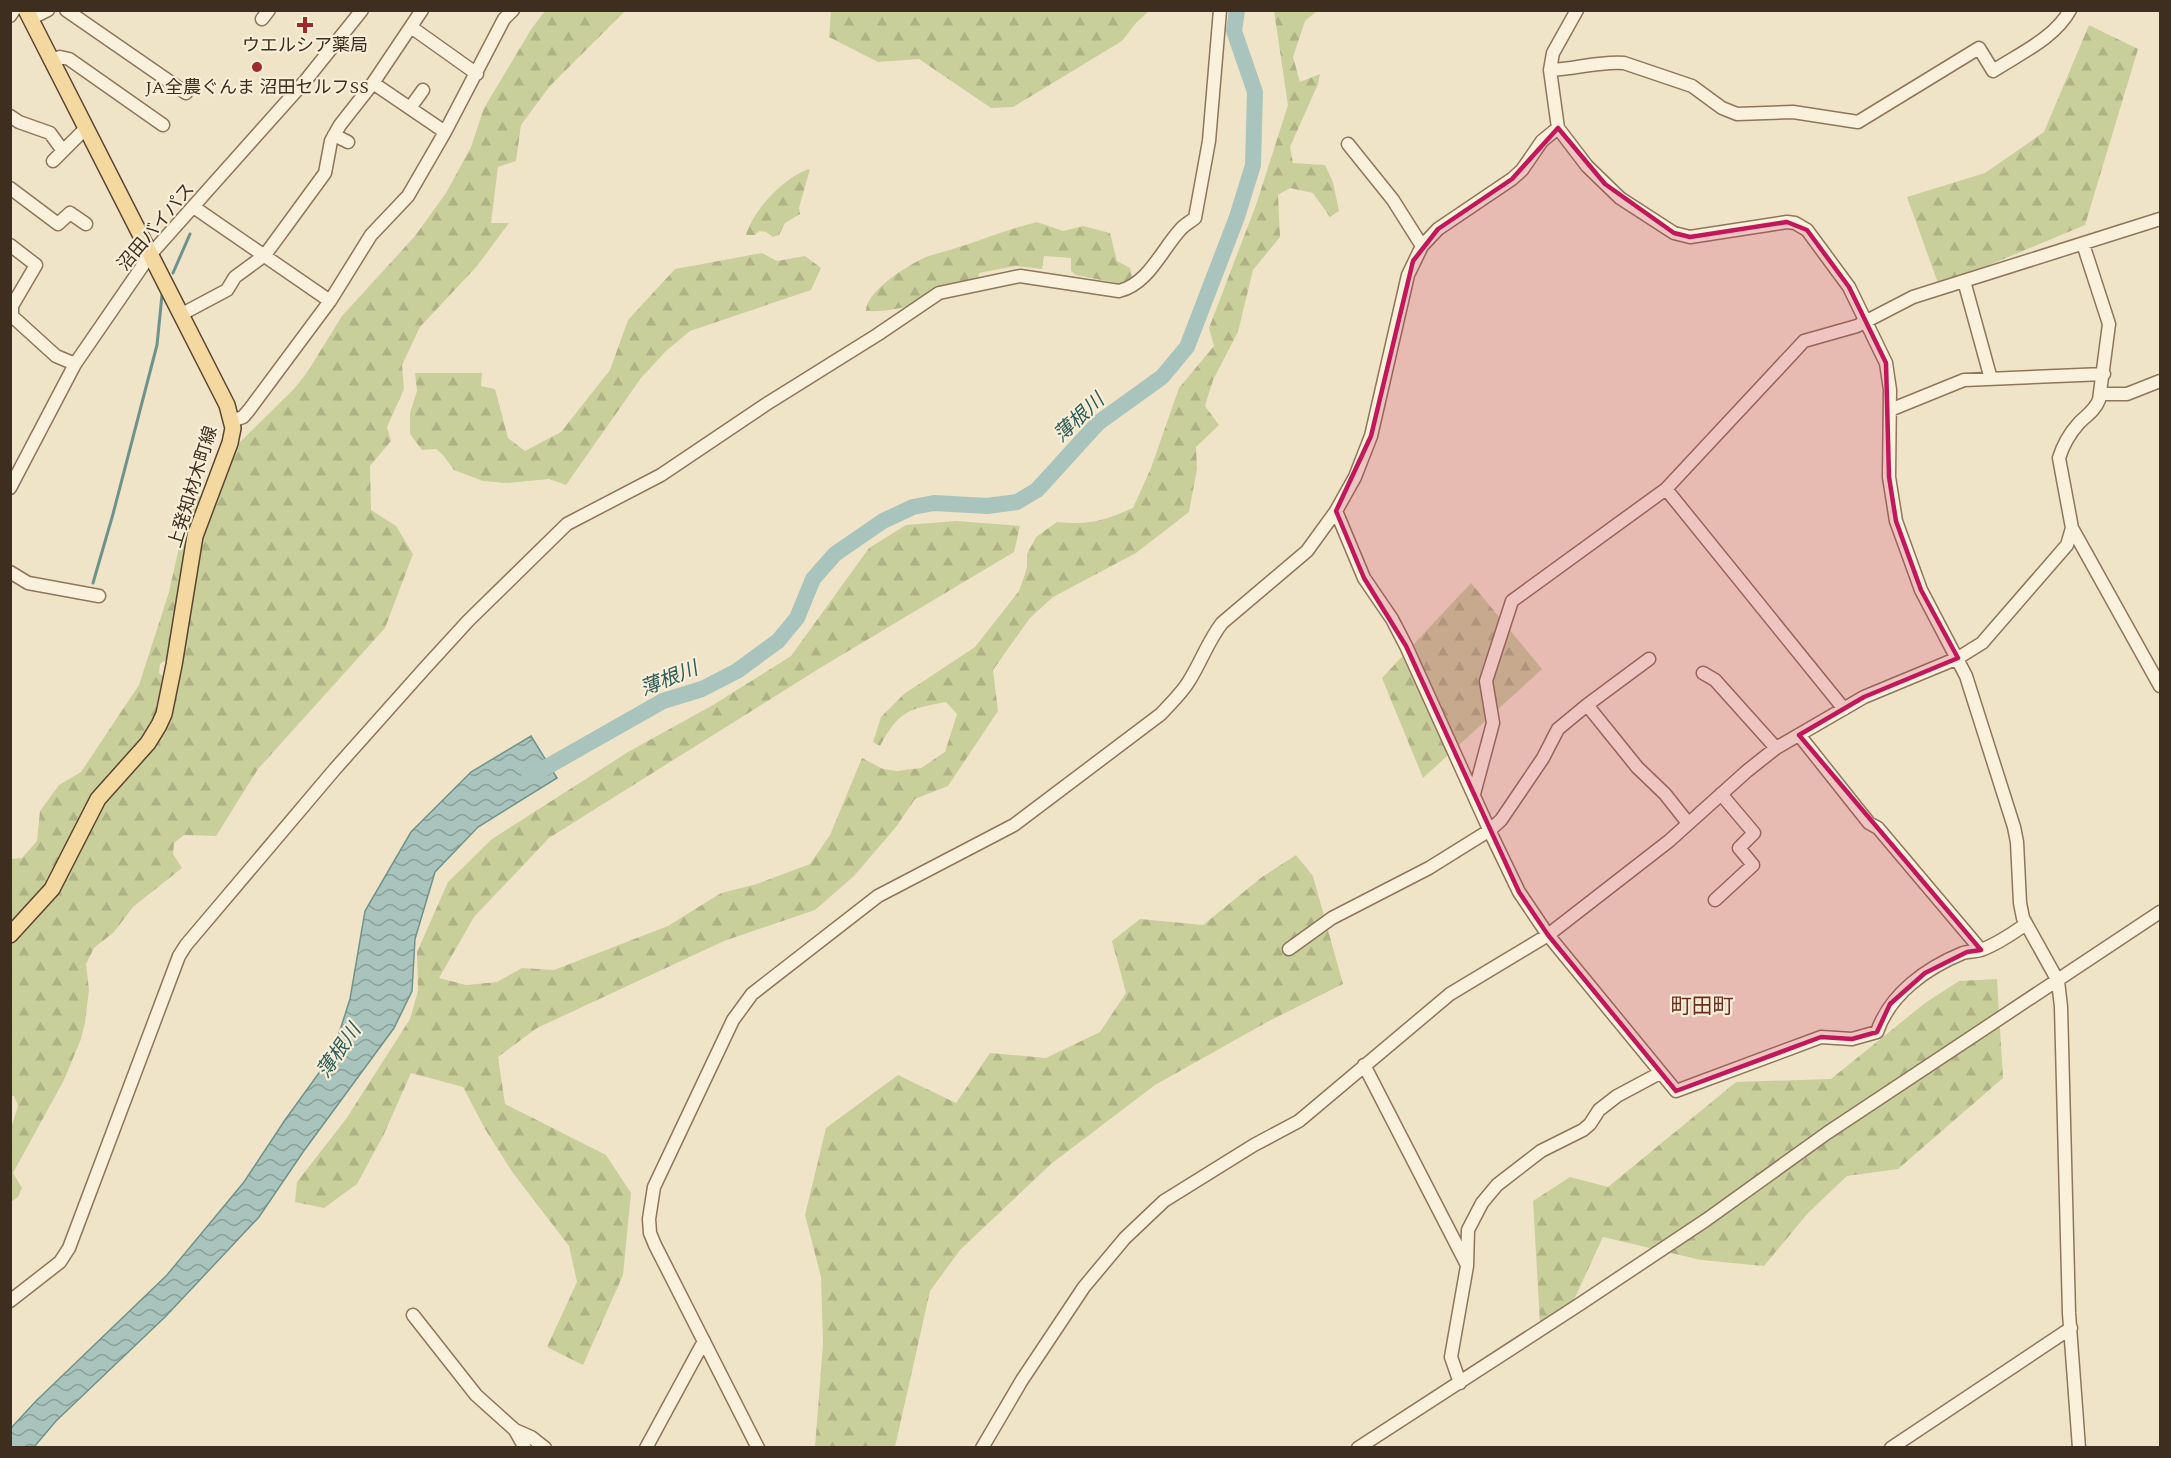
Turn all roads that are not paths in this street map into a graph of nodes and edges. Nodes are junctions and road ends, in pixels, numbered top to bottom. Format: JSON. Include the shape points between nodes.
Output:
{"nodes":[{"id":1,"x":14,"y":10,"type":"edge"},
{"id":2,"x":48,"y":10,"type":"edge"},
{"id":3,"x":66,"y":10,"type":"edge"},
{"id":4,"x":362,"y":10,"type":"edge"},
{"id":5,"x":422,"y":10,"type":"edge"},
{"id":6,"x":513,"y":10,"type":"edge"},
{"id":7,"x":1220,"y":10,"type":"edge"},
{"id":8,"x":1577,"y":10,"type":"edge"},
{"id":9,"x":2070,"y":10,"type":"edge"},
{"id":10,"x":28,"y":15,"type":"edge"},
{"id":11,"x":10,"y":16,"type":"edge"},
{"id":12,"x":411,"y":27,"type":"junction"},
{"id":13,"x":50,"y":60,"type":"junction"},
{"id":14,"x":1550,"y":70,"type":"junction"},
{"id":15,"x":477,"y":74,"type":"junction"},
{"id":16,"x":373,"y":83,"type":"junction"},
{"id":17,"x":423,"y":90,"type":"dead end"},
{"id":18,"x":186,"y":93,"type":"dead end"},
{"id":19,"x":410,"y":108,"type":"junction"},
{"id":20,"x":10,"y":116,"type":"edge"},
{"id":21,"x":163,"y":125,"type":"dead end"},
{"id":22,"x":1558,"y":128,"type":"junction"},
{"id":23,"x":85,"y":129,"type":"junction"},
{"id":24,"x":445,"y":132,"type":"junction"},
{"id":25,"x":334,"y":135,"type":"junction"},
{"id":26,"x":348,"y":142,"type":"dead end"},
{"id":27,"x":1348,"y":144,"type":"dead end"},
{"id":28,"x":63,"y":151,"type":"junction"},
{"id":29,"x":53,"y":161,"type":"dead end"},
{"id":30,"x":10,"y":188,"type":"edge"},
{"id":31,"x":195,"y":208,"type":"junction"},
{"id":32,"x":2160,"y":219,"type":"edge"},
{"id":33,"x":86,"y":224,"type":"dead end"},
{"id":34,"x":2083,"y":244,"type":"junction"},
{"id":35,"x":10,"y":245,"type":"edge"},
{"id":36,"x":1422,"y":246,"type":"junction"},
{"id":37,"x":150,"y":255,"type":"junction"},
{"id":38,"x":265,"y":255,"type":"junction"},
{"id":39,"x":1964,"y":281,"type":"junction"},
{"id":40,"x":330,"y":301,"type":"junction"},
{"id":41,"x":11,"y":305,"type":"edge"},
{"id":42,"x":182,"y":314,"type":"junction"},
{"id":43,"x":1865,"y":320,"type":"junction"},
{"id":44,"x":75,"y":364,"type":"junction"},
{"id":45,"x":2104,"y":374,"type":"junction"},
{"id":46,"x":1991,"y":379,"type":"junction"},
{"id":47,"x":2160,"y":381,"type":"edge"},
{"id":48,"x":2101,"y":394,"type":"junction"},
{"id":49,"x":1890,"y":410,"type":"junction"},
{"id":50,"x":232,"y":421,"type":"junction"},
{"id":51,"x":10,"y":488,"type":"edge"},
{"id":52,"x":1666,"y":489,"type":"junction"},
{"id":53,"x":1336,"y":511,"type":"junction"},
{"id":54,"x":2072,"y":528,"type":"junction"},
{"id":55,"x":10,"y":572,"type":"edge"},
{"id":56,"x":99,"y":596,"type":"dead end"},
{"id":57,"x":1958,"y":658,"type":"junction"},
{"id":58,"x":1649,"y":659,"type":"dead end"},
{"id":59,"x":1703,"y":673,"type":"dead end"},
{"id":60,"x":2160,"y":686,"type":"edge"},
{"id":61,"x":1587,"y":705,"type":"junction"},
{"id":62,"x":1844,"y":709,"type":"junction"},
{"id":63,"x":1799,"y":735,"type":"junction"},
{"id":64,"x":1776,"y":748,"type":"junction"},
{"id":65,"x":1474,"y":794,"type":"junction"},
{"id":66,"x":1721,"y":794,"type":"junction"},
{"id":67,"x":1688,"y":823,"type":"junction"},
{"id":68,"x":1490,"y":830,"type":"junction"},
{"id":69,"x":1715,"y":900,"type":"dead end"},
{"id":70,"x":2160,"y":912,"type":"edge"},
{"id":71,"x":2026,"y":924,"type":"junction"},
{"id":72,"x":1548,"y":934,"type":"junction"},
{"id":73,"x":10,"y":935,"type":"edge"},
{"id":74,"x":1289,"y":949,"type":"dead end"},
{"id":75,"x":1981,"y":950,"type":"junction"},
{"id":76,"x":2058,"y":981,"type":"junction"},
{"id":77,"x":1364,"y":1065,"type":"junction"},
{"id":78,"x":1660,"y":1072,"type":"junction"},
{"id":79,"x":1467,"y":1266,"type":"junction"},
{"id":80,"x":10,"y":1301,"type":"edge"},
{"id":81,"x":413,"y":1315,"type":"dead end"},
{"id":82,"x":2070,"y":1328,"type":"junction"},
{"id":83,"x":704,"y":1341,"type":"junction"},
{"id":84,"x":1460,"y":1383,"type":"junction"},
{"id":85,"x":515,"y":1430,"type":"junction"},
{"id":86,"x":525,"y":1448,"type":"edge"},
{"id":87,"x":545,"y":1448,"type":"edge"},
{"id":88,"x":646,"y":1448,"type":"edge"},
{"id":89,"x":758,"y":1448,"type":"edge"},
{"id":90,"x":982,"y":1448,"type":"edge"},
{"id":91,"x":1358,"y":1448,"type":"edge"},
{"id":92,"x":1891,"y":1448,"type":"edge"},
{"id":93,"x":2079,"y":1448,"type":"edge"}],
"edges":[{"from":1,"to":11,"type":"street"},
{"from":2,"to":10,"type":"street"},
{"from":3,"to":18,"type":"street"},
{"from":4,"to":31,"type":"street","name":"沼田バイパス"},
{"from":5,"to":12,"type":"street"},
{"from":6,"to":15,"type":"street","via":[[504,19]]},
{"from":7,"to":80,"type":"street","via":[[1209,141],[1195,218],[1181,228],[1130,288],[1119,291],[1020,276],[939,292],[661,475],[567,524],[468,621],[186,945],[69,1248],[60,1262]]},
{"from":8,"to":14,"type":"street","via":[[1553,53]]},
{"from":9,"to":14,"type":"street","via":[[2066,20],[2051,33],[1993,71],[1979,48],[1858,122],[1793,112],[1737,114],[1692,86],[1624,63]]},
{"from":10,"to":13,"type":"main road","name":"上発知材木町線"},
{"from":12,"to":15,"type":"street"},
{"from":12,"to":16,"type":"street"},
{"from":13,"to":21,"type":"street","via":[[69,58]]},
{"from":13,"to":23,"type":"main road","name":"上発知材木町線"},
{"from":14,"to":22,"type":"street"},
{"from":15,"to":24,"type":"street"},
{"from":16,"to":19,"type":"street"},
{"from":16,"to":25,"type":"street"},
{"from":17,"to":19,"type":"street"},
{"from":19,"to":24,"type":"street"},
{"from":20,"to":28,"type":"street","via":[[50,133]]},
{"from":22,"to":36,"type":"street","via":[[1542,141],[1512,179],[1438,228]]},
{"from":22,"to":43,"type":"street","via":[[1587,166],[1620,198],[1674,233],[1690,237],[1787,222],[1802,226],[1849,287]]},
{"from":23,"to":28,"type":"street"},
{"from":23,"to":37,"type":"main road","name":"上発知材木町線"},
{"from":24,"to":40,"type":"street","via":[[408,195],[372,235]]},
{"from":25,"to":26,"type":"street"},
{"from":25,"to":38,"type":"street","via":[[325,173]]},
{"from":27,"to":36,"type":"street","via":[[1393,200]]},
{"from":28,"to":29,"type":"street"},
{"from":30,"to":33,"type":"street","via":[[58,224],[70,213]]},
{"from":31,"to":37,"type":"street","name":"沼田バイパス"},
{"from":31,"to":38,"type":"street"},
{"from":32,"to":34,"type":"street"},
{"from":34,"to":39,"type":"street"},
{"from":34,"to":45,"type":"street","via":[[2109,324]]},
{"from":35,"to":41,"type":"street","via":[[36,265]]},
{"from":36,"to":53,"type":"street","via":[[1408,275],[1371,436]]},
{"from":37,"to":42,"type":"main road","name":"上発知材木町線"},
{"from":37,"to":44,"type":"street","name":"沼田バイパス"},
{"from":38,"to":40,"type":"street"},
{"from":38,"to":42,"type":"street","via":[[235,277],[227,291]]},
{"from":39,"to":43,"type":"street","via":[[1913,297]]},
{"from":39,"to":46,"type":"street"},
{"from":40,"to":50,"type":"street","via":[[246,414]]},
{"from":41,"to":44,"type":"street","via":[[14,318],[57,356]]},
{"from":42,"to":50,"type":"main road","name":"上発知材木町線"},
{"from":43,"to":49,"type":"street","via":[[1886,363]]},
{"from":43,"to":52,"type":"street","via":[[1857,326],[1804,341]]},
{"from":44,"to":51,"type":"street","name":"沼田バイパス"},
{"from":45,"to":46,"type":"street"},
{"from":45,"to":48,"type":"street"},
{"from":46,"to":49,"type":"street","via":[[1964,380]]},
{"from":47,"to":48,"type":"street","via":[[2127,394]]},
{"from":48,"to":54,"type":"street","via":[[2096,408],[2078,424],[2062,447],[2059,458]]},
{"from":49,"to":57,"type":"street","via":[[1889,477],[1896,521],[1921,590]]},
{"from":50,"to":73,"type":"main road","name":"上発知材木町線","via":[[230,443],[195,536],[164,714],[148,743],[98,799],[52,889]]},
{"from":52,"to":62,"type":"street"},
{"from":52,"to":65,"type":"street","via":[[1512,601],[1486,681],[1492,723]]},
{"from":53,"to":65,"type":"street","via":[[1364,578],[1406,646]]},
{"from":53,"to":83,"type":"street","via":[[1299,560],[1222,623],[1189,683],[1161,714],[1014,825],[878,896],[752,994],[742,1006],[654,1187],[650,1205],[653,1239]]},
{"from":54,"to":57,"type":"street","via":[[2067,545],[1982,643]]},
{"from":54,"to":60,"type":"street"},
{"from":55,"to":56,"type":"street","via":[[28,583]]},
{"from":57,"to":62,"type":"street"},
{"from":57,"to":71,"type":"street","via":[[2014,827],[2020,903]]},
{"from":58,"to":61,"type":"street"},
{"from":59,"to":64,"type":"street","via":[[1715,680]]},
{"from":61,"to":67,"type":"street"},
{"from":61,"to":68,"type":"street","via":[[1558,729],[1507,812]]},
{"from":62,"to":63,"type":"street"},
{"from":63,"to":64,"type":"street"},
{"from":63,"to":75,"type":"street","via":[[1869,823],[1878,828]]},
{"from":64,"to":66,"type":"street"},
{"from":65,"to":68,"type":"street"},
{"from":66,"to":67,"type":"street"},
{"from":66,"to":69,"type":"street","via":[[1754,832],[1739,848],[1753,865]]},
{"from":67,"to":72,"type":"street"},
{"from":68,"to":72,"type":"street","via":[[1519,892]]},
{"from":68,"to":74,"type":"street","via":[[1429,868],[1332,918]]},
{"from":70,"to":76,"type":"street"},
{"from":71,"to":75,"type":"street"},
{"from":71,"to":76,"type":"street"},
{"from":72,"to":77,"type":"street","via":[[1450,994]]},
{"from":72,"to":78,"type":"street"},
{"from":75,"to":78,"type":"street","via":[[1967,952],[1925,973],[1890,1004],[1877,1032],[1852,1039],[1821,1037],[1676,1091]]},
{"from":76,"to":82,"type":"street"},
{"from":76,"to":84,"type":"street"},
{"from":77,"to":79,"type":"street"},
{"from":77,"to":90,"type":"street","via":[[1299,1121],[1164,1201],[1125,1238],[1084,1287]]},
{"from":78,"to":79,"type":"street","via":[[1617,1096],[1583,1130],[1540,1151],[1497,1185],[1467,1230]]},
{"from":79,"to":84,"type":"street","via":[[1451,1357]]},
{"from":81,"to":85,"type":"street","via":[[476,1395]]},
{"from":82,"to":92,"type":"street"},
{"from":82,"to":93,"type":"street"},
{"from":83,"to":88,"type":"street"},
{"from":83,"to":89,"type":"street"},
{"from":84,"to":91,"type":"street"},
{"from":85,"to":86,"type":"street"},
{"from":85,"to":87,"type":"street"}]}
